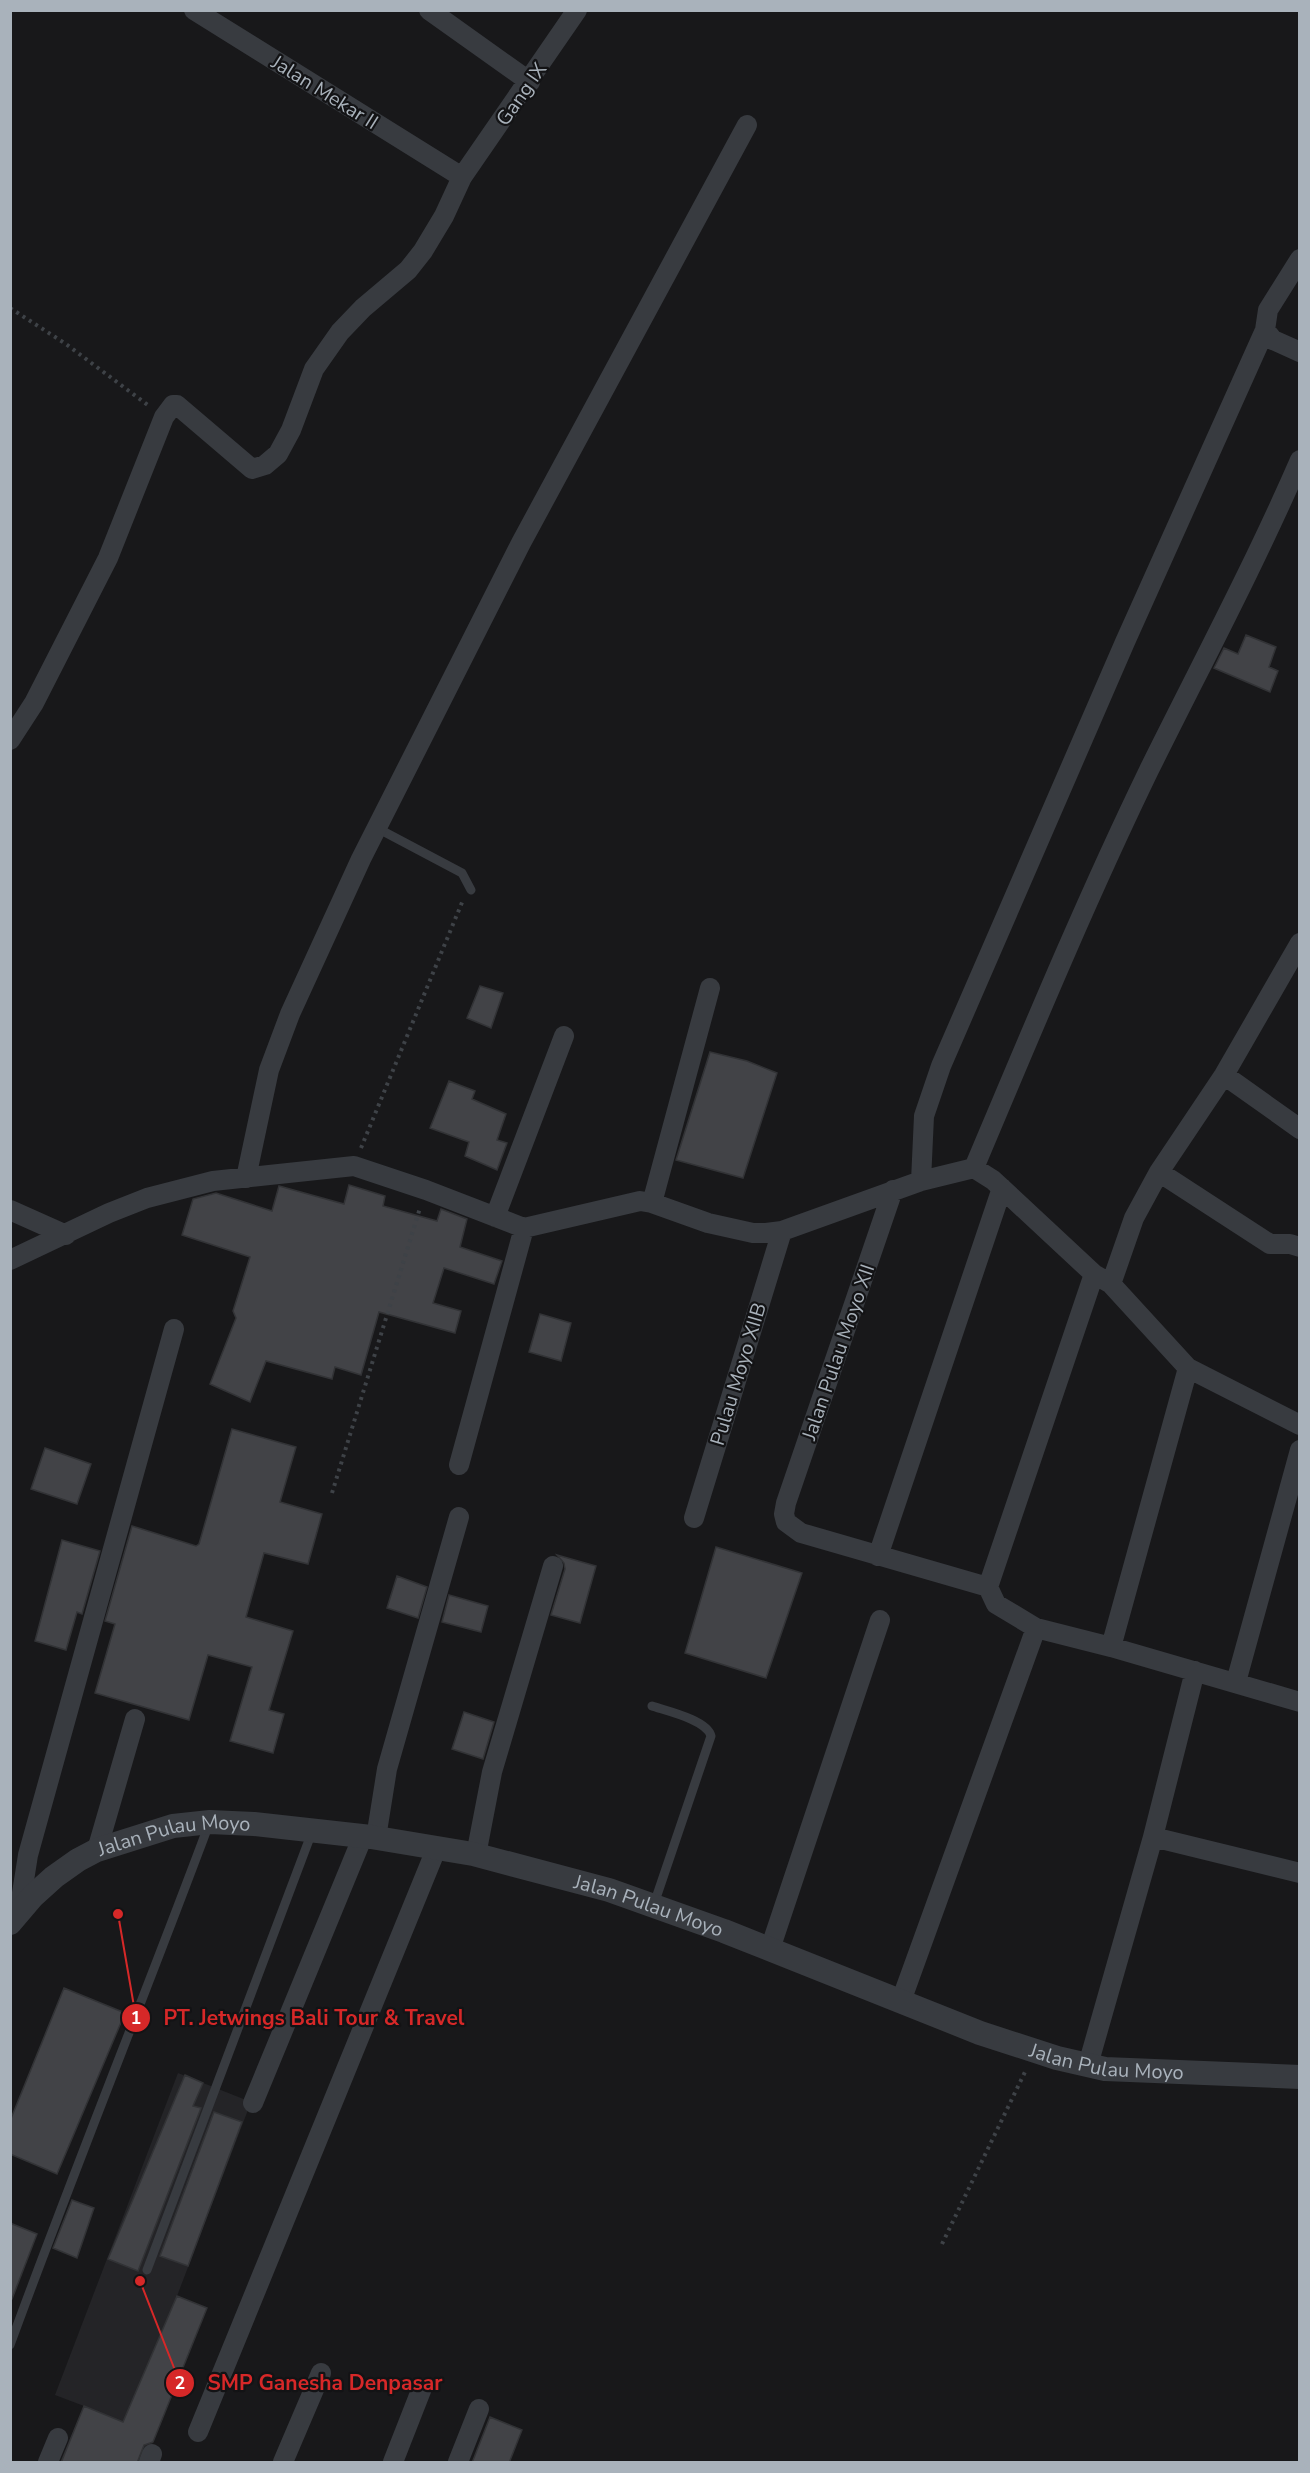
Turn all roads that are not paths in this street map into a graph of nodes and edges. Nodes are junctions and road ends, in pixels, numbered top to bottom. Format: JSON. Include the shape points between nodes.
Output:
{"nodes":[{"id":1,"x":194,"y":10,"type":"edge"},
{"id":2,"x":429,"y":10,"type":"edge"},
{"id":3,"x":578,"y":10,"type":"edge"},
{"id":4,"x":530,"y":82,"type":"junction"},
{"id":5,"x":747,"y":125,"type":"dead end"},
{"id":6,"x":460,"y":175,"type":"junction"},
{"id":7,"x":1299,"y":259,"type":"edge"},
{"id":8,"x":1265,"y":330,"type":"junction"},
{"id":9,"x":1299,"y":352,"type":"edge"},
{"id":10,"x":1299,"y":460,"type":"edge"},
{"id":11,"x":10,"y":740,"type":"edge"},
{"id":12,"x":377,"y":828,"type":"junction"},
{"id":13,"x":471,"y":890,"type":"road end"},
{"id":14,"x":1299,"y":943,"type":"edge"},
{"id":15,"x":710,"y":988,"type":"dead end"},
{"id":16,"x":564,"y":1036,"type":"dead end"},
{"id":17,"x":1224,"y":1075,"type":"junction"},
{"id":18,"x":1299,"y":1129,"type":"edge"},
{"id":19,"x":974,"y":1168,"type":"junction"},
{"id":20,"x":1159,"y":1172,"type":"junction"},
{"id":21,"x":246,"y":1178,"type":"junction"},
{"id":22,"x":921,"y":1181,"type":"junction"},
{"id":23,"x":1002,"y":1188,"type":"junction"},
{"id":24,"x":893,"y":1190,"type":"junction"},
{"id":25,"x":655,"y":1193,"type":"junction"},
{"id":26,"x":16,"y":1214,"type":"edge"},
{"id":27,"x":495,"y":1217,"type":"junction"},
{"id":28,"x":524,"y":1228,"type":"junction"},
{"id":29,"x":782,"y":1231,"type":"junction"},
{"id":30,"x":66,"y":1235,"type":"junction"},
{"id":31,"x":1299,"y":1247,"type":"edge"},
{"id":32,"x":10,"y":1260,"type":"edge"},
{"id":33,"x":1110,"y":1271,"type":"junction"},
{"id":34,"x":174,"y":1329,"type":"dead end"},
{"id":35,"x":1188,"y":1368,"type":"junction"},
{"id":36,"x":1299,"y":1425,"type":"edge"},
{"id":37,"x":1299,"y":1450,"type":"edge"},
{"id":38,"x":459,"y":1465,"type":"dead end"},
{"id":39,"x":459,"y":1517,"type":"dead end"},
{"id":40,"x":694,"y":1518,"type":"dead end"},
{"id":41,"x":879,"y":1556,"type":"junction"},
{"id":42,"x":553,"y":1566,"type":"dead end"},
{"id":43,"x":988,"y":1587,"type":"junction"},
{"id":44,"x":880,"y":1620,"type":"dead end"},
{"id":45,"x":1036,"y":1628,"type":"junction"},
{"id":46,"x":1111,"y":1647,"type":"junction"},
{"id":47,"x":1195,"y":1671,"type":"junction"},
{"id":48,"x":1236,"y":1682,"type":"junction"},
{"id":49,"x":1299,"y":1702,"type":"edge"},
{"id":50,"x":652,"y":1706,"type":"dead end"},
{"id":51,"x":135,"y":1719,"type":"dead end"},
{"id":52,"x":210,"y":1822,"type":"junction"},
{"id":53,"x":313,"y":1830,"type":"junction"},
{"id":54,"x":370,"y":1837,"type":"junction"},
{"id":55,"x":1153,"y":1837,"type":"junction"},
{"id":56,"x":437,"y":1846,"type":"junction"},
{"id":57,"x":97,"y":1850,"type":"junction"},
{"id":58,"x":476,"y":1855,"type":"junction"},
{"id":59,"x":1299,"y":1873,"type":"edge"},
{"id":60,"x":654,"y":1905,"type":"junction"},
{"id":61,"x":15,"y":1918,"type":"edge"},
{"id":62,"x":770,"y":1949,"type":"junction"},
{"id":63,"x":902,"y":2001,"type":"junction"},
{"id":64,"x":1088,"y":2065,"type":"junction"},
{"id":65,"x":1299,"y":2077,"type":"edge"},
{"id":66,"x":254,"y":2103,"type":"dead end"},
{"id":67,"x":147,"y":2270,"type":"dead end"},
{"id":68,"x":10,"y":2345,"type":"edge"},
{"id":69,"x":321,"y":2373,"type":"dead end"},
{"id":70,"x":422,"y":2388,"type":"dead end"},
{"id":71,"x":479,"y":2409,"type":"dead end"},
{"id":72,"x":198,"y":2432,"type":"dead end"},
{"id":73,"x":58,"y":2438,"type":"dead end"},
{"id":74,"x":48,"y":2463,"type":"edge"},
{"id":75,"x":283,"y":2463,"type":"edge"},
{"id":76,"x":393,"y":2463,"type":"edge"},
{"id":77,"x":458,"y":2463,"type":"edge"}],
"edges":[{"from":1,"to":6,"type":"street","name":"Jalan Mekar II"},
{"from":2,"to":4,"type":"street"},
{"from":3,"to":4,"type":"street","name":"Gang IX"},
{"from":4,"to":6,"type":"street","name":"Gang IX"},
{"from":5,"to":12,"type":"street","via":[[521,543]]},
{"from":6,"to":11,"type":"street","name":"Gang IX","via":[[444,216],[423,251],[408,270],[340,332],[314,369],[291,430],[278,454],[265,465],[252,469],[245,465],[173,405],[164,417],[108,558],[34,703]]},
{"from":7,"to":8,"type":"street","via":[[1268,310]]},
{"from":8,"to":9,"type":"street","via":[[1273,340]]},
{"from":8,"to":22,"type":"street","via":[[941,1066],[924,1116]]},
{"from":10,"to":19,"type":"street","via":[[1143,783]]},
{"from":12,"to":13,"type":"lane","via":[[462,873]]},
{"from":12,"to":21,"type":"street","via":[[290,1014],[269,1070]]},
{"from":14,"to":17,"type":"street"},
{"from":15,"to":25,"type":"street"},
{"from":16,"to":27,"type":"street"},
{"from":17,"to":18,"type":"street"},
{"from":17,"to":20,"type":"street"},
{"from":19,"to":22,"type":"street"},
{"from":19,"to":23,"type":"street"},
{"from":20,"to":31,"type":"street","via":[[1270,1244]]},
{"from":20,"to":33,"type":"street"},
{"from":21,"to":27,"type":"street","via":[[354,1166]]},
{"from":21,"to":30,"type":"street","via":[[147,1198]]},
{"from":22,"to":24,"type":"street"},
{"from":23,"to":33,"type":"street"},
{"from":23,"to":41,"type":"street"},
{"from":24,"to":29,"type":"street"},
{"from":24,"to":41,"type":"street","name":"Jalan Pulau Moyo XII","via":[[784,1514],[786,1522],[801,1533]]},
{"from":25,"to":28,"type":"street","via":[[640,1201]]},
{"from":25,"to":29,"type":"street","via":[[708,1224],[753,1233]]},
{"from":26,"to":30,"type":"street"},
{"from":27,"to":28,"type":"street"},
{"from":28,"to":38,"type":"street"},
{"from":29,"to":40,"type":"street","name":"Pulau Moyo XIIB"},
{"from":30,"to":32,"type":"street"},
{"from":33,"to":35,"type":"street"},
{"from":33,"to":43,"type":"street"},
{"from":34,"to":61,"type":"street","via":[[28,1855]]},
{"from":35,"to":36,"type":"street"},
{"from":35,"to":46,"type":"street"},
{"from":37,"to":48,"type":"street"},
{"from":39,"to":54,"type":"street"},
{"from":41,"to":43,"type":"street"},
{"from":42,"to":58,"type":"street","via":[[492,1772]]},
{"from":43,"to":45,"type":"street","via":[[996,1604]]},
{"from":44,"to":62,"type":"street"},
{"from":45,"to":46,"type":"street"},
{"from":45,"to":63,"type":"street"},
{"from":46,"to":47,"type":"street"},
{"from":47,"to":48,"type":"street"},
{"from":47,"to":55,"type":"street"},
{"from":48,"to":49,"type":"street"},
{"from":50,"to":60,"type":"lane","via":[[702,1724],[711,1736]]},
{"from":51,"to":57,"type":"street"},
{"from":52,"to":53,"type":"street","name":"Jalan Pulau Moyo"},
{"from":52,"to":57,"type":"street","name":"Jalan Pulau Moyo","via":[[173,1826]]},
{"from":52,"to":68,"type":"lane"},
{"from":53,"to":54,"type":"street","name":"Jalan Pulau Moyo"},
{"from":53,"to":67,"type":"lane"},
{"from":54,"to":56,"type":"street","name":"Jalan Pulau Moyo"},
{"from":54,"to":66,"type":"street"},
{"from":55,"to":59,"type":"street"},
{"from":55,"to":64,"type":"street"},
{"from":56,"to":58,"type":"street","name":"Jalan Pulau Moyo"},
{"from":56,"to":72,"type":"street"},
{"from":57,"to":61,"type":"street","name":"Jalan Pulau Moyo","via":[[54,1876]]},
{"from":58,"to":60,"type":"street","name":"Jalan Pulau Moyo","via":[[555,1874]]},
{"from":60,"to":62,"type":"street","name":"Jalan Pulau Moyo"},
{"from":62,"to":63,"type":"street","name":"Jalan Pulau Moyo"},
{"from":63,"to":64,"type":"street","name":"Jalan Pulau Moyo","via":[[1034,2052]]},
{"from":64,"to":65,"type":"street","name":"Jalan Pulau Moyo","via":[[1123,2070]]},
{"from":69,"to":75,"type":"street"},
{"from":70,"to":76,"type":"street"},
{"from":71,"to":77,"type":"street"},
{"from":73,"to":74,"type":"street"}]}
